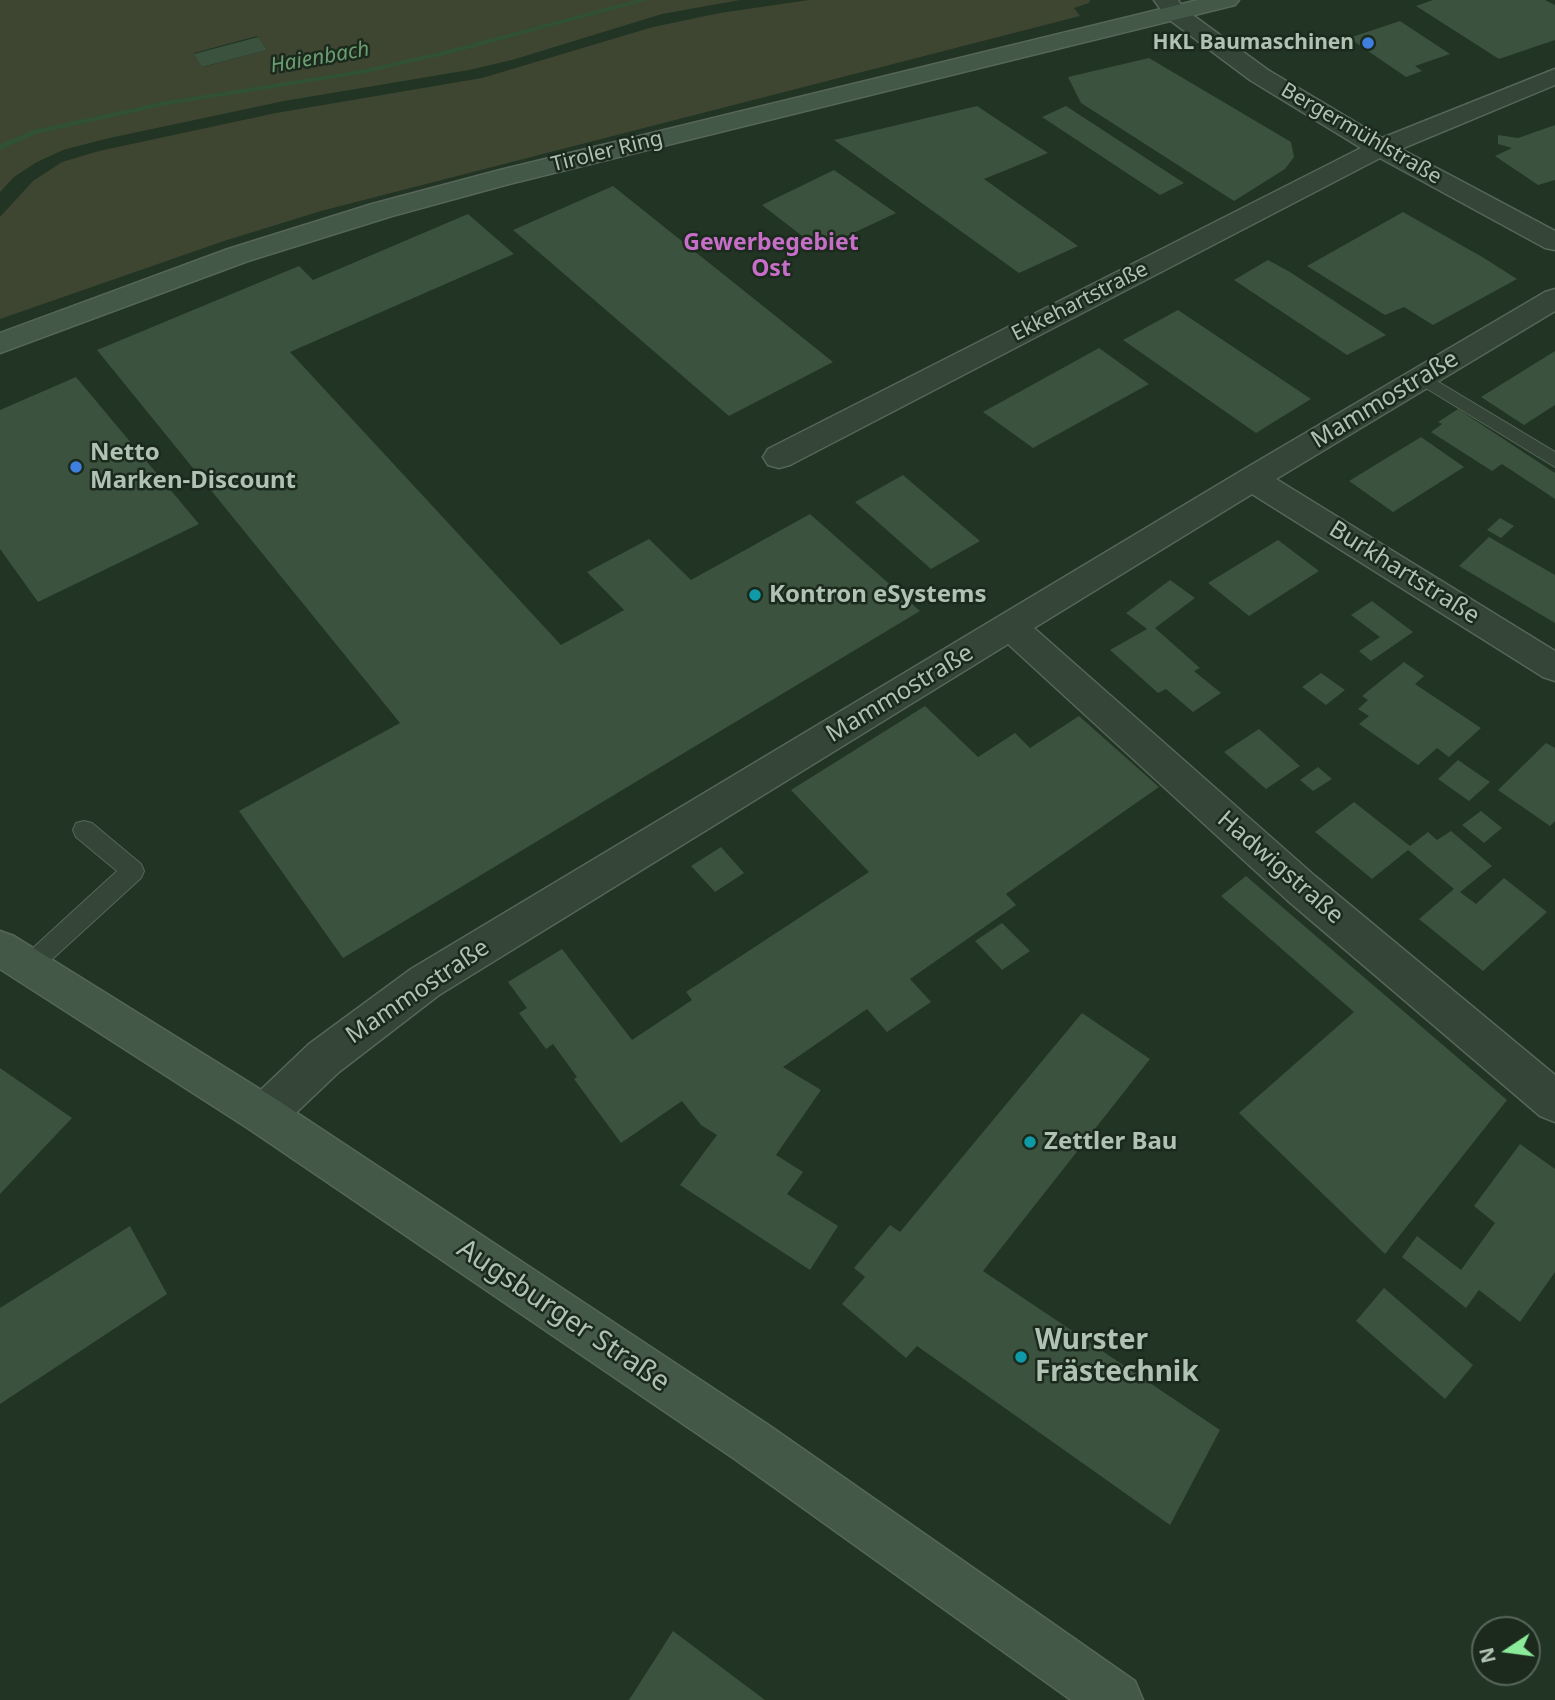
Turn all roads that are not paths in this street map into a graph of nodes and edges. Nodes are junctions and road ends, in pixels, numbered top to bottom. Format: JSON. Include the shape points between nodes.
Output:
{"nodes":[{"id":1,"x":1227,"y":0,"type":"edge"},
{"id":2,"x":1170,"y":6,"type":"edge"},
{"id":3,"x":1555,"y":76,"type":"edge"},
{"id":4,"x":1380,"y":148,"type":"junction"},
{"id":5,"x":1555,"y":242,"type":"edge"},
{"id":6,"x":1555,"y":298,"type":"edge"},
{"id":7,"x":0,"y":344,"type":"edge"},
{"id":8,"x":1422,"y":378,"type":"junction"},
{"id":9,"x":779,"y":457,"type":"dead end"},
{"id":10,"x":1555,"y":461,"type":"edge"},
{"id":11,"x":1252,"y":479,"type":"junction"},
{"id":12,"x":1011,"y":627,"type":"junction"},
{"id":13,"x":1555,"y":668,"type":"edge"},
{"id":14,"x":84,"y":830,"type":"dead end"},
{"id":15,"x":15,"y":957,"type":"edge"},
{"id":16,"x":1555,"y":1101,"type":"edge"},
{"id":17,"x":264,"y":1115,"type":"junction"},
{"id":18,"x":1116,"y":1700,"type":"edge"}],
"edges":[{"from":1,"to":2,"type":"main road","name":"Tiroler Ring"},
{"from":2,"to":4,"type":"street","name":"Bergermühlstraße","via":[[1259,75]]},
{"from":2,"to":7,"type":"main road","name":"Tiroler Ring","via":[[382,210],[238,256]]},
{"from":3,"to":4,"type":"street","name":"Ekkehartstraße"},
{"from":4,"to":5,"type":"street","name":"Bergermühlstraße"},
{"from":4,"to":9,"type":"street","name":"Ekkehartstraße"},
{"from":6,"to":8,"type":"street","name":"Mammostraße"},
{"from":8,"to":10,"type":"lane"},
{"from":8,"to":11,"type":"street","name":"Mammostraße"},
{"from":11,"to":12,"type":"street","name":"Mammostraße"},
{"from":11,"to":13,"type":"street","name":"Burkhartstraße"},
{"from":12,"to":16,"type":"street","name":"Hadwigstraße","via":[[1301,888]]},
{"from":12,"to":17,"type":"street","name":"Mammostraße","via":[[425,982],[324,1058]]},
{"from":14,"to":15,"type":"lane","via":[[133,871]]},
{"from":15,"to":17,"type":"main road","name":"Augsburger Straße"},
{"from":17,"to":18,"type":"main road","name":"Augsburger Straße","via":[[753,1443]]}]}
